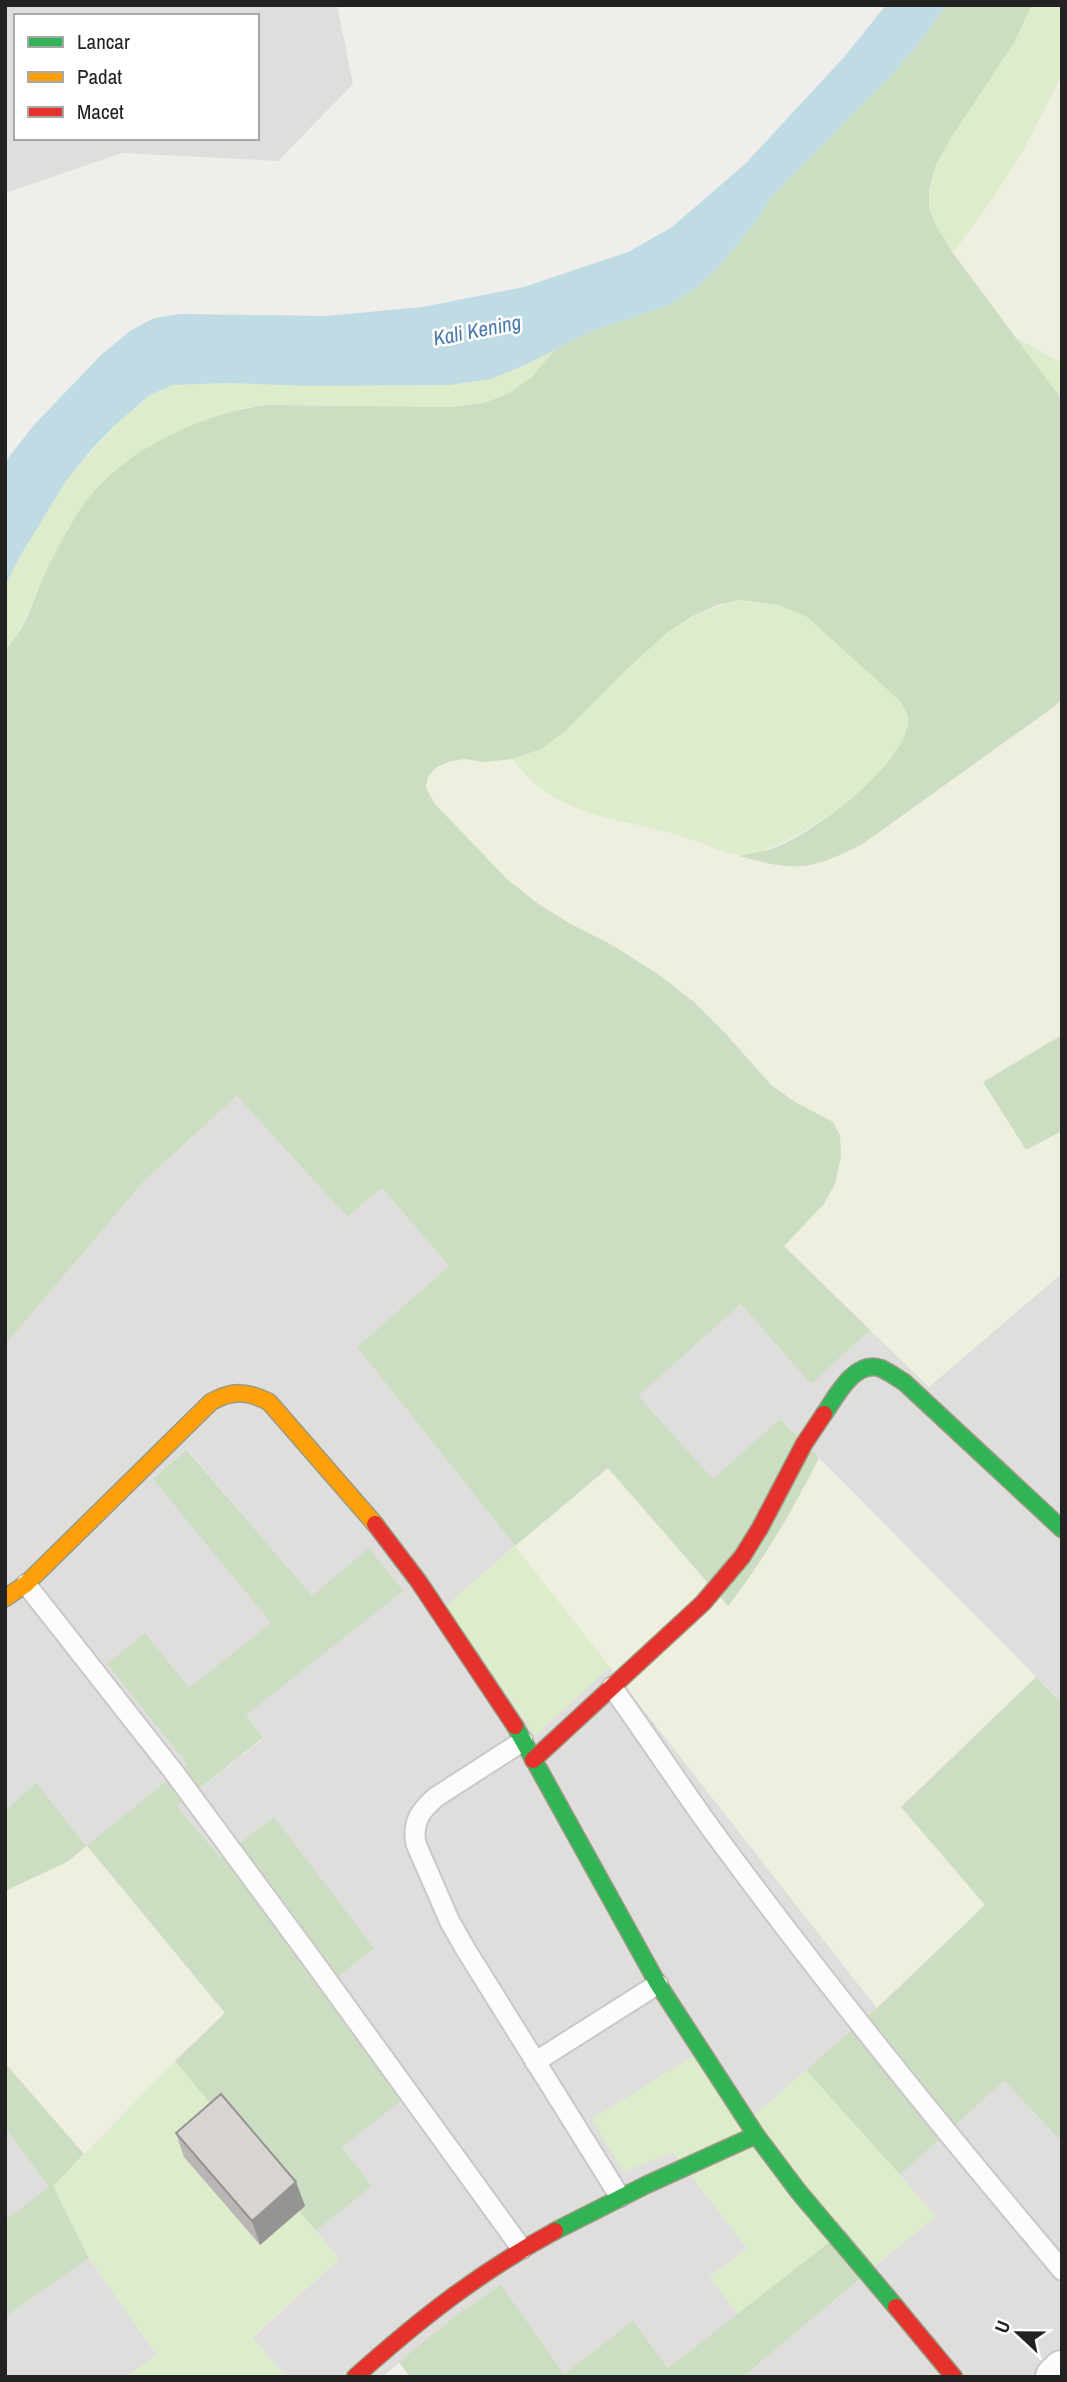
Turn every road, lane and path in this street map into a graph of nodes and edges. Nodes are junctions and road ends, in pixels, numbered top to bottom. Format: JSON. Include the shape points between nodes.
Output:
{"nodes":[{"id":1,"x":1062,"y":1530,"type":"edge"},
{"id":2,"x":26,"y":1584,"type":"junction"},
{"id":3,"x":5,"y":1598,"type":"edge"},
{"id":4,"x":612,"y":1687,"type":"junction"},
{"id":5,"x":523,"y":1741,"type":"junction"},
{"id":6,"x":533,"y":1760,"type":"junction"},
{"id":7,"x":658,"y":1984,"type":"junction"},
{"id":8,"x":535,"y":2062,"type":"junction"},
{"id":9,"x":756,"y":2135,"type":"junction"},
{"id":10,"x":620,"y":2197,"type":"junction"},
{"id":11,"x":522,"y":2249,"type":"junction"},
{"id":12,"x":1062,"y":2270,"type":"edge"},
{"id":13,"x":1062,"y":2370,"type":"edge"},
{"id":14,"x":355,"y":2377,"type":"edge"},
{"id":15,"x":954,"y":2377,"type":"edge"},
{"id":16,"x":1055,"y":2377,"type":"edge"}],
"edges":[{"from":1,"to":4,"type":"street","via":[[904,1382],[880,1368],[867,1368],[844,1385],[804,1444],[742,1557],[703,1603]]},
{"from":2,"to":3,"type":"street"},
{"from":2,"to":5,"type":"street","via":[[211,1402],[227,1393],[256,1395],[283,1416],[374,1523],[468,1653]]},
{"from":2,"to":11,"type":"lane","via":[[181,1782]]},
{"from":4,"to":6,"type":"street"},
{"from":4,"to":12,"type":"lane","via":[[786,1927],[967,2158]]},
{"from":5,"to":6,"type":"street"},
{"from":5,"to":8,"type":"lane","via":[[436,1797],[416,1819],[414,1832],[420,1857],[450,1922]]},
{"from":6,"to":7,"type":"street"},
{"from":7,"to":8,"type":"lane"},
{"from":7,"to":9,"type":"street"},
{"from":8,"to":10,"type":"lane"},
{"from":9,"to":10,"type":"street"},
{"from":9,"to":15,"type":"street"},
{"from":10,"to":11,"type":"street"},
{"from":11,"to":14,"type":"street","via":[[468,2283]]},
{"from":13,"to":16,"type":"street"}]}
